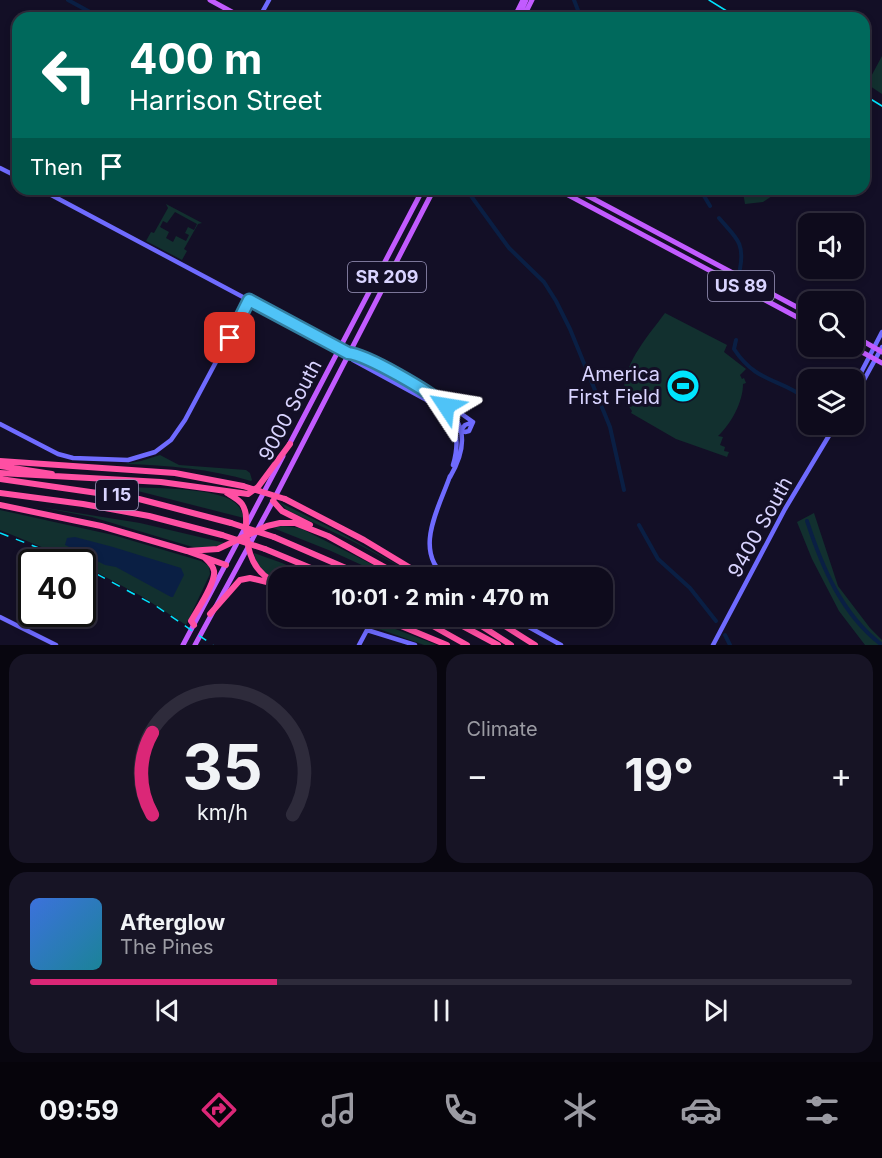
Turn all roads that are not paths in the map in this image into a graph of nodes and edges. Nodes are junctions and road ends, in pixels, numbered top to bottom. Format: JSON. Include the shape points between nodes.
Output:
{"nodes":[{"id":1,"x":210,"y":0,"type":"edge"},
{"id":2,"x":232,"y":12,"type":"edge"},
{"id":3,"x":51,"y":195,"type":"edge"},
{"id":4,"x":420,"y":195,"type":"edge"},
{"id":5,"x":431,"y":195,"type":"edge"},
{"id":6,"x":568,"y":195,"type":"edge"},
{"id":7,"x":586,"y":195,"type":"edge"},
{"id":8,"x":249,"y":300,"type":"junction"},
{"id":9,"x":798,"y":308,"type":"edge"},
{"id":10,"x":798,"y":318,"type":"edge"},
{"id":11,"x":882,"y":332,"type":"edge"},
{"id":12,"x":864,"y":342,"type":"edge"},
{"id":13,"x":874,"y":347,"type":"junction"},
{"id":14,"x":339,"y":348,"type":"junction"},
{"id":15,"x":881,"y":350,"type":"edge"},
{"id":16,"x":348,"y":353,"type":"junction"},
{"id":17,"x":864,"y":354,"type":"edge"},
{"id":18,"x":869,"y":357,"type":"junction"},
{"id":19,"x":875,"y":360,"type":"junction"},
{"id":20,"x":882,"y":363,"type":"edge"},
{"id":21,"x":863,"y":369,"type":"edge"},
{"id":22,"x":864,"y":380,"type":"edge"},
{"id":23,"x":434,"y":396,"type":"junction"},
{"id":24,"x":445,"y":410,"type":"junction"},
{"id":25,"x":0,"y":424,"type":"edge"},
{"id":26,"x":460,"y":430,"type":"junction"},
{"id":27,"x":829,"y":435,"type":"edge"},
{"id":28,"x":290,"y":444,"type":"junction"},
{"id":29,"x":0,"y":461,"type":"edge"},
{"id":30,"x":0,"y":466,"type":"edge"},
{"id":31,"x":0,"y":472,"type":"edge"},
{"id":32,"x":450,"y":477,"type":"junction"},
{"id":33,"x":0,"y":478,"type":"edge"},
{"id":34,"x":67,"y":478,"type":"junction"},
{"id":35,"x":224,"y":491,"type":"junction"},
{"id":36,"x":0,"y":493,"type":"edge"},
{"id":37,"x":273,"y":501,"type":"junction"},
{"id":38,"x":0,"y":506,"type":"edge"},
{"id":39,"x":246,"y":526,"type":"junction"},
{"id":40,"x":255,"y":532,"type":"junction"},
{"id":41,"x":320,"y":532,"type":"junction"},
{"id":42,"x":248,"y":537,"type":"junction"},
{"id":43,"x":238,"y":541,"type":"junction"},
{"id":44,"x":248,"y":546,"type":"junction"},
{"id":45,"x":187,"y":551,"type":"junction"},
{"id":46,"x":205,"y":558,"type":"junction"},
{"id":47,"x":225,"y":566,"type":"junction"},
{"id":48,"x":309,"y":567,"type":"edge"},
{"id":49,"x":344,"y":567,"type":"edge"},
{"id":50,"x":384,"y":567,"type":"edge"},
{"id":51,"x":409,"y":567,"type":"edge"},
{"id":52,"x":438,"y":567,"type":"edge"},
{"id":53,"x":268,"y":578,"type":"edge"},
{"id":54,"x":268,"y":582,"type":"edge"},
{"id":55,"x":210,"y":614,"type":"junction"},
{"id":56,"x":0,"y":617,"type":"edge"},
{"id":57,"x":194,"y":625,"type":"junction"},
{"id":58,"x":404,"y":627,"type":"edge"},
{"id":59,"x":435,"y":627,"type":"edge"},
{"id":60,"x":464,"y":627,"type":"edge"},
{"id":61,"x":483,"y":627,"type":"edge"},
{"id":62,"x":506,"y":627,"type":"edge"},
{"id":63,"x":529,"y":627,"type":"edge"},
{"id":64,"x":56,"y":645,"type":"edge"},
{"id":65,"x":183,"y":645,"type":"edge"},
{"id":66,"x":195,"y":645,"type":"edge"},
{"id":67,"x":359,"y":645,"type":"edge"},
{"id":68,"x":415,"y":645,"type":"edge"},
{"id":69,"x":447,"y":645,"type":"edge"},
{"id":70,"x":467,"y":645,"type":"edge"},
{"id":71,"x":498,"y":645,"type":"edge"},
{"id":72,"x":511,"y":645,"type":"edge"},
{"id":73,"x":535,"y":645,"type":"edge"},
{"id":74,"x":561,"y":645,"type":"edge"},
{"id":75,"x":712,"y":645,"type":"edge"}],
"edges":[{"from":1,"to":2,"type":"main road"},
{"from":3,"to":8,"type":"street"},
{"from":4,"to":14,"type":"main road","name":"9000 South","number":"SR 209"},
{"from":5,"to":16,"type":"main road","name":"9000 South","number":"SR 209"},
{"from":6,"to":10,"type":"main road","number":"US 89"},
{"from":7,"to":9,"type":"main road","number":"US 89"},
{"from":8,"to":14,"type":"street"},
{"from":8,"to":25,"type":"street","via":[[185,420],[171,440],[155,452],[129,460],[65,456]]},
{"from":11,"to":13,"type":"street"},
{"from":12,"to":13,"type":"main road"},
{"from":13,"to":15,"type":"main road"},
{"from":13,"to":18,"type":"street"},
{"from":14,"to":16,"type":"street"},
{"from":14,"to":28,"type":"main road","name":"9000 South","number":"SR 209"},
{"from":15,"to":19,"type":"street"},
{"from":16,"to":23,"type":"street"},
{"from":16,"to":24,"type":"street"},
{"from":16,"to":37,"type":"main road","name":"9000 South","number":"SR 209"},
{"from":17,"to":18,"type":"main road"},
{"from":18,"to":19,"type":"main road"},
{"from":18,"to":21,"type":"street"},
{"from":19,"to":20,"type":"main road"},
{"from":19,"to":22,"type":"street"},
{"from":23,"to":26,"type":"street","via":[[453,414]]},
{"from":23,"to":26,"type":"street","via":[[471,419]]},
{"from":24,"to":26,"type":"street"},
{"from":24,"to":32,"type":"street","via":[[457,438]]},
{"from":26,"to":32,"type":"street","via":[[460,453]]},
{"from":27,"to":75,"type":"street","name":"9400 South"},
{"from":28,"to":35,"type":"highway","via":[[254,491]]},
{"from":28,"to":39,"type":"main road","name":"9000 South","number":"SR 209"},
{"from":29,"to":51,"type":"highway","bridge":true,"via":[[175,472],[243,486],[285,499]]},
{"from":30,"to":34,"type":"highway"},
{"from":31,"to":34,"type":"highway"},
{"from":32,"to":52,"type":"street","via":[[430,531],[429,544]]},
{"from":33,"to":49,"type":"highway","number":"I 15","bridge":true,"via":[[139,499],[274,537]]},
{"from":34,"to":35,"type":"highway","via":[[161,482]]},
{"from":35,"to":39,"type":"highway","via":[[241,503]]},
{"from":36,"to":48,"type":"highway","number":"I 15","bridge":true,"via":[[138,514],[222,535]]},
{"from":37,"to":40,"type":"main road","name":"9000 South","number":"SR 209"},
{"from":37,"to":41,"type":"highway","via":[[282,511]]},
{"from":38,"to":45,"type":"highway","via":[[93,524]]},
{"from":39,"to":42,"type":"highway"},
{"from":39,"to":43,"type":"main road","name":"9000 South","number":"SR 209"},
{"from":40,"to":41,"type":"highway","via":[[267,526],[295,523]]},
{"from":40,"to":42,"type":"highway"},
{"from":40,"to":44,"type":"main road","name":"9000 South","number":"SR 209"},
{"from":41,"to":50,"type":"highway"},
{"from":42,"to":43,"type":"highway"},
{"from":42,"to":44,"type":"highway"},
{"from":43,"to":45,"type":"highway","via":[[212,551]]},
{"from":43,"to":47,"type":"main road","name":"9000 South","number":"SR 209"},
{"from":44,"to":53,"type":"highway","via":[[258,570]]},
{"from":44,"to":55,"type":"main road","name":"9000 South","number":"SR 209"},
{"from":45,"to":46,"type":"highway"},
{"from":46,"to":47,"type":"highway"},
{"from":46,"to":57,"type":"highway","via":[[214,573],[191,621]]},
{"from":47,"to":57,"type":"main road","name":"9000 South","number":"SR 209"},
{"from":54,"to":55,"type":"highway","via":[[240,580]]},
{"from":55,"to":66,"type":"main road","name":"9000 South","number":"SR 209"},
{"from":56,"to":64,"type":"street"},
{"from":57,"to":65,"type":"main road","name":"9000 South","number":"SR 209"},
{"from":58,"to":69,"type":"highway"},
{"from":59,"to":70,"type":"highway"},
{"from":60,"to":71,"type":"highway"},
{"from":61,"to":72,"type":"highway"},
{"from":62,"to":73,"type":"highway"},
{"from":63,"to":74,"type":"street"},
{"from":67,"to":68,"type":"street","via":[[367,630]]}]}
